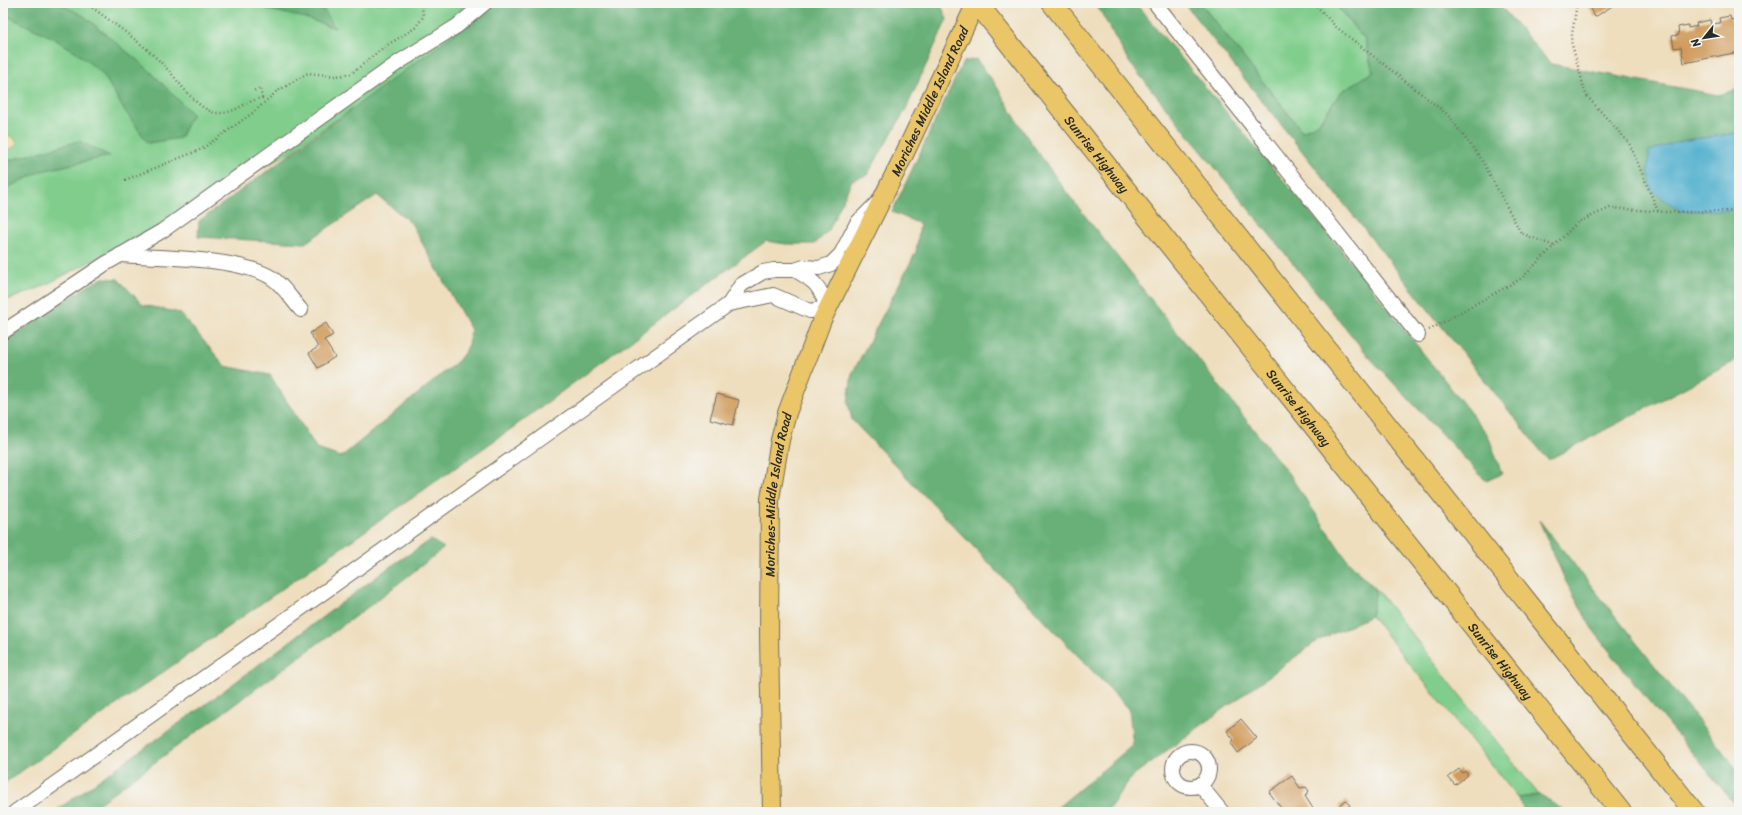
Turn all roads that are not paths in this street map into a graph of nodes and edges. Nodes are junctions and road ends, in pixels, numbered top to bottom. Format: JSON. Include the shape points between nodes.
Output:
{"nodes":[{"id":1,"x":485,"y":3,"type":"edge"},
{"id":2,"x":977,"y":3,"type":"edge"},
{"id":3,"x":1052,"y":3,"type":"edge"},
{"id":4,"x":1155,"y":3,"type":"edge"},
{"id":5,"x":882,"y":198,"type":"junction"},
{"id":6,"x":120,"y":255,"type":"junction"},
{"id":7,"x":795,"y":270,"type":"junction"},
{"id":8,"x":729,"y":304,"type":"junction"},
{"id":9,"x":827,"y":308,"type":"junction"},
{"id":10,"x":301,"y":310,"type":"dead end"},
{"id":11,"x":3,"y":332,"type":"edge"},
{"id":12,"x":1418,"y":336,"type":"road end"},
{"id":13,"x":1200,"y":785,"type":"dead end"},
{"id":14,"x":15,"y":812,"type":"edge"},
{"id":15,"x":772,"y":812,"type":"edge"},
{"id":16,"x":1222,"y":812,"type":"edge"},
{"id":17,"x":1621,"y":812,"type":"edge"},
{"id":18,"x":1694,"y":812,"type":"edge"}],
"edges":[{"from":1,"to":6,"type":"street","via":[[457,26],[399,62],[338,108],[285,142],[162,231]]},
{"from":2,"to":5,"type":"main road","name":"Moriches Middle Island Road"},
{"from":2,"to":17,"type":"highway","name":"Sunrise Highway"},
{"from":3,"to":18,"type":"highway"},
{"from":4,"to":12,"type":"street"},
{"from":5,"to":7,"type":"street","via":[[857,223],[841,254],[831,264]]},
{"from":5,"to":9,"type":"main road","name":"Moriches-Middle Island Road"},
{"from":6,"to":10,"type":"street","via":[[217,262],[249,267],[274,279]]},
{"from":6,"to":11,"type":"street"},
{"from":7,"to":8,"type":"street","via":[[763,272],[741,285]]},
{"from":7,"to":9,"type":"street","via":[[813,280],[822,292]]},
{"from":8,"to":9,"type":"street","via":[[773,295],[810,311]]},
{"from":8,"to":14,"type":"street"},
{"from":9,"to":15,"type":"main road","name":"Moriches-Middle Island Road","via":[[787,413],[776,458],[770,499],[768,627]]},
{"from":13,"to":16,"type":"street"}]}
